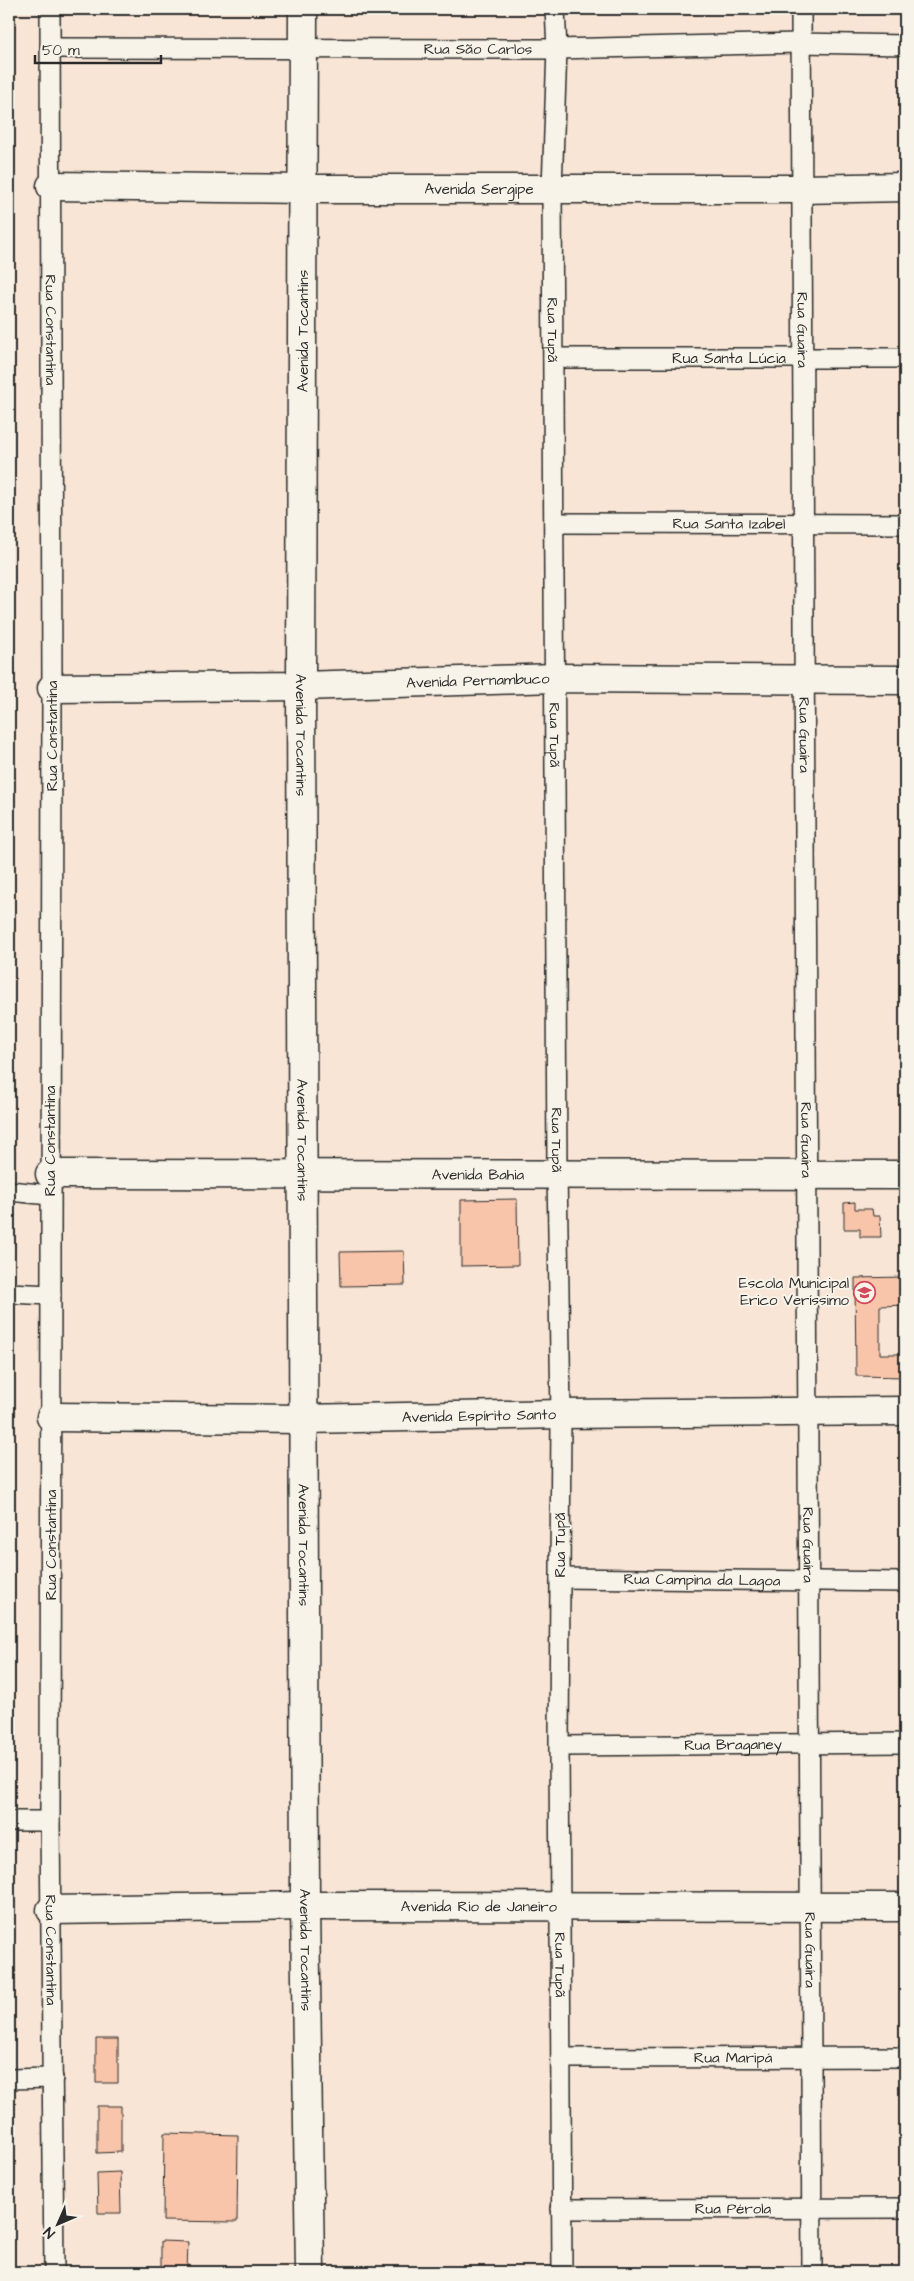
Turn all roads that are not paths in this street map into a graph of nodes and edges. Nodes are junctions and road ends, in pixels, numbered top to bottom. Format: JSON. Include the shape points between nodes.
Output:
{"nodes":[{"id":1,"x":50,"y":9,"type":"edge"},
{"id":2,"x":302,"y":9,"type":"edge"},
{"id":3,"x":556,"y":9,"type":"edge"},
{"id":4,"x":801,"y":9,"type":"edge"},
{"id":5,"x":800,"y":43,"type":"junction"},
{"id":6,"x":905,"y":45,"type":"edge"},
{"id":7,"x":50,"y":48,"type":"junction"},
{"id":8,"x":304,"y":49,"type":"junction"},
{"id":9,"x":556,"y":49,"type":"junction"},
{"id":10,"x":51,"y":186,"type":"junction"},
{"id":11,"x":905,"y":187,"type":"edge"},
{"id":12,"x":552,"y":188,"type":"junction"},
{"id":13,"x":304,"y":189,"type":"junction"},
{"id":14,"x":801,"y":189,"type":"junction"},
{"id":15,"x":554,"y":358,"type":"junction"},
{"id":16,"x":803,"y":358,"type":"junction"},
{"id":17,"x":905,"y":358,"type":"edge"},
{"id":18,"x":554,"y":523,"type":"junction"},
{"id":19,"x":804,"y":524,"type":"junction"},
{"id":20,"x":905,"y":524,"type":"edge"},
{"id":21,"x":555,"y":678,"type":"junction"},
{"id":22,"x":805,"y":680,"type":"junction"},
{"id":23,"x":905,"y":680,"type":"edge"},
{"id":24,"x":301,"y":686,"type":"junction"},
{"id":25,"x":52,"y":688,"type":"junction"},
{"id":26,"x":557,"y":1173,"type":"junction"},
{"id":27,"x":304,"y":1175,"type":"junction"},
{"id":28,"x":807,"y":1175,"type":"junction"},
{"id":29,"x":905,"y":1175,"type":"edge"},
{"id":30,"x":50,"y":1184,"type":"junction"},
{"id":31,"x":9,"y":1191,"type":"edge"},
{"id":32,"x":9,"y":1293,"type":"edge"},
{"id":33,"x":51,"y":1295,"type":"junction"},
{"id":34,"x":905,"y":1411,"type":"edge"},
{"id":35,"x":808,"y":1413,"type":"junction"},
{"id":36,"x":561,"y":1414,"type":"junction"},
{"id":37,"x":51,"y":1417,"type":"junction"},
{"id":38,"x":304,"y":1418,"type":"junction"},
{"id":39,"x":560,"y":1578,"type":"junction"},
{"id":40,"x":810,"y":1580,"type":"junction"},
{"id":41,"x":905,"y":1582,"type":"edge"},
{"id":42,"x":905,"y":1743,"type":"edge"},
{"id":43,"x":810,"y":1744,"type":"junction"},
{"id":44,"x":559,"y":1746,"type":"junction"},
{"id":45,"x":9,"y":1821,"type":"edge"},
{"id":46,"x":50,"y":1821,"type":"junction"},
{"id":47,"x":305,"y":1906,"type":"junction"},
{"id":48,"x":560,"y":1906,"type":"junction"},
{"id":49,"x":810,"y":1906,"type":"junction"},
{"id":50,"x":905,"y":1906,"type":"edge"},
{"id":51,"x":51,"y":1910,"type":"junction"},
{"id":52,"x":905,"y":2057,"type":"edge"},
{"id":53,"x":560,"y":2058,"type":"junction"},
{"id":54,"x":811,"y":2058,"type":"junction"},
{"id":55,"x":53,"y":2078,"type":"junction"},
{"id":56,"x":9,"y":2079,"type":"edge"},
{"id":57,"x":905,"y":2208,"type":"edge"},
{"id":58,"x":561,"y":2209,"type":"junction"},
{"id":59,"x":812,"y":2209,"type":"junction"},
{"id":60,"x":54,"y":2272,"type":"edge"},
{"id":61,"x":310,"y":2272,"type":"edge"},
{"id":62,"x":562,"y":2272,"type":"edge"},
{"id":63,"x":812,"y":2272,"type":"edge"}],
"edges":[{"from":1,"to":7,"type":"street","name":"Rua Constantina"},
{"from":2,"to":8,"type":"street","name":"Avenida Tocantins"},
{"from":3,"to":9,"type":"street","name":"Rua Tupã"},
{"from":4,"to":5,"type":"street","name":"Rua Guaíra"},
{"from":5,"to":6,"type":"street","name":"Rua São Carlos"},
{"from":5,"to":9,"type":"street","name":"Rua São Carlos"},
{"from":5,"to":14,"type":"street","name":"Rua Guaíra"},
{"from":7,"to":8,"type":"street","name":"Rua São Carlos"},
{"from":7,"to":10,"type":"street","name":"Rua Constantina"},
{"from":8,"to":9,"type":"street","name":"Rua São Carlos"},
{"from":8,"to":13,"type":"street","name":"Avenida Tocantins"},
{"from":9,"to":12,"type":"street","name":"Rua Tupã"},
{"from":10,"to":13,"type":"street","name":"Avenida Sergipe"},
{"from":10,"to":25,"type":"street","name":"Rua Constantina"},
{"from":11,"to":14,"type":"street","name":"Avenida Sergipe"},
{"from":12,"to":13,"type":"street","name":"Avenida Sergipe"},
{"from":12,"to":14,"type":"street","name":"Avenida Sergipe"},
{"from":12,"to":15,"type":"street","name":"Rua Tupã"},
{"from":13,"to":24,"type":"street","name":"Avenida Tocantins"},
{"from":14,"to":16,"type":"street","name":"Rua Guaíra"},
{"from":15,"to":16,"type":"street","name":"Rua Santa Lúcia"},
{"from":15,"to":18,"type":"street","name":"Rua Tupã"},
{"from":16,"to":17,"type":"street","name":"Rua Santa Lúcia"},
{"from":16,"to":19,"type":"street","name":"Rua Guaíra"},
{"from":18,"to":19,"type":"street","name":"Rua Santa Izabel"},
{"from":18,"to":21,"type":"street","name":"Rua Tupã"},
{"from":19,"to":20,"type":"street","name":"Rua Santa Izabel"},
{"from":19,"to":22,"type":"street","name":"Rua Guaíra"},
{"from":21,"to":22,"type":"street","name":"Avenida Pernambuco"},
{"from":21,"to":24,"type":"street","name":"Avenida Pernambuco"},
{"from":21,"to":26,"type":"street","name":"Rua Tupã"},
{"from":22,"to":23,"type":"street","name":"Avenida Pernambuco"},
{"from":22,"to":28,"type":"street","name":"Rua Guaíra"},
{"from":24,"to":25,"type":"street","name":"Avenida Pernambuco"},
{"from":24,"to":27,"type":"street","name":"Avenida Tocantins"},
{"from":25,"to":30,"type":"street","name":"Rua Constantina"},
{"from":26,"to":27,"type":"street","name":"Avenida Bahia"},
{"from":26,"to":28,"type":"street","name":"Avenida Bahia"},
{"from":26,"to":36,"type":"street","name":"Rua Tupã"},
{"from":27,"to":30,"type":"street","name":"Avenida Bahia"},
{"from":27,"to":38,"type":"street","name":"Avenida Tocantins"},
{"from":28,"to":29,"type":"street","name":"Avenida Bahia"},
{"from":28,"to":35,"type":"street","name":"Rua Guaíra"},
{"from":30,"to":31,"type":"street"},
{"from":30,"to":33,"type":"street","name":"Rua Constantina"},
{"from":32,"to":33,"type":"street"},
{"from":33,"to":37,"type":"street","name":"Rua Constantina"},
{"from":34,"to":35,"type":"street","name":"Avenida Espírito Santo"},
{"from":35,"to":36,"type":"street","name":"Avenida Espírito Santo"},
{"from":35,"to":40,"type":"street","name":"Rua Guaíra"},
{"from":36,"to":38,"type":"street","name":"Avenida Espírito Santo"},
{"from":36,"to":39,"type":"street","name":"Rua Tupã"},
{"from":37,"to":38,"type":"street","name":"Avenida Espírito Santo"},
{"from":37,"to":46,"type":"street","name":"Rua Constantina"},
{"from":38,"to":47,"type":"street","name":"Avenida Tocantins"},
{"from":39,"to":40,"type":"street","name":"Rua Campina da Lagoa"},
{"from":39,"to":44,"type":"street","name":"Rua Tupã"},
{"from":40,"to":41,"type":"street","name":"Rua Campina da Lagoa"},
{"from":40,"to":43,"type":"street","name":"Rua Guaíra"},
{"from":42,"to":43,"type":"street","name":"Rua Braganey"},
{"from":43,"to":44,"type":"street","name":"Rua Braganey"},
{"from":43,"to":49,"type":"street","name":"Rua Guaíra"},
{"from":44,"to":48,"type":"street","name":"Rua Tupã"},
{"from":45,"to":46,"type":"street"},
{"from":46,"to":51,"type":"street","name":"Rua Constantina"},
{"from":47,"to":48,"type":"street","name":"Avenida Rio de Janeiro"},
{"from":47,"to":51,"type":"street","name":"Avenida Rio de Janeiro"},
{"from":47,"to":61,"type":"street","name":"Avenida Tocantins"},
{"from":48,"to":49,"type":"street","name":"Avenida Rio de Janeiro"},
{"from":48,"to":53,"type":"street","name":"Rua Tupã"},
{"from":49,"to":50,"type":"street","name":"Avenida Rio de Janeiro"},
{"from":49,"to":54,"type":"street","name":"Rua Guaíra"},
{"from":51,"to":55,"type":"street","name":"Rua Constantina"},
{"from":52,"to":54,"type":"street","name":"Rua Maripá"},
{"from":53,"to":54,"type":"street","name":"Rua Maripá"},
{"from":53,"to":58,"type":"street","name":"Rua Tupã"},
{"from":54,"to":59,"type":"street","name":"Rua Guaíra"},
{"from":55,"to":56,"type":"street"},
{"from":55,"to":60,"type":"street","name":"Rua Constantina"},
{"from":57,"to":59,"type":"street","name":"Rua Pérola"},
{"from":58,"to":59,"type":"street","name":"Rua Pérola"},
{"from":58,"to":62,"type":"street","name":"Rua Tupã"},
{"from":59,"to":63,"type":"street","name":"Rua Guaíra"}]}
